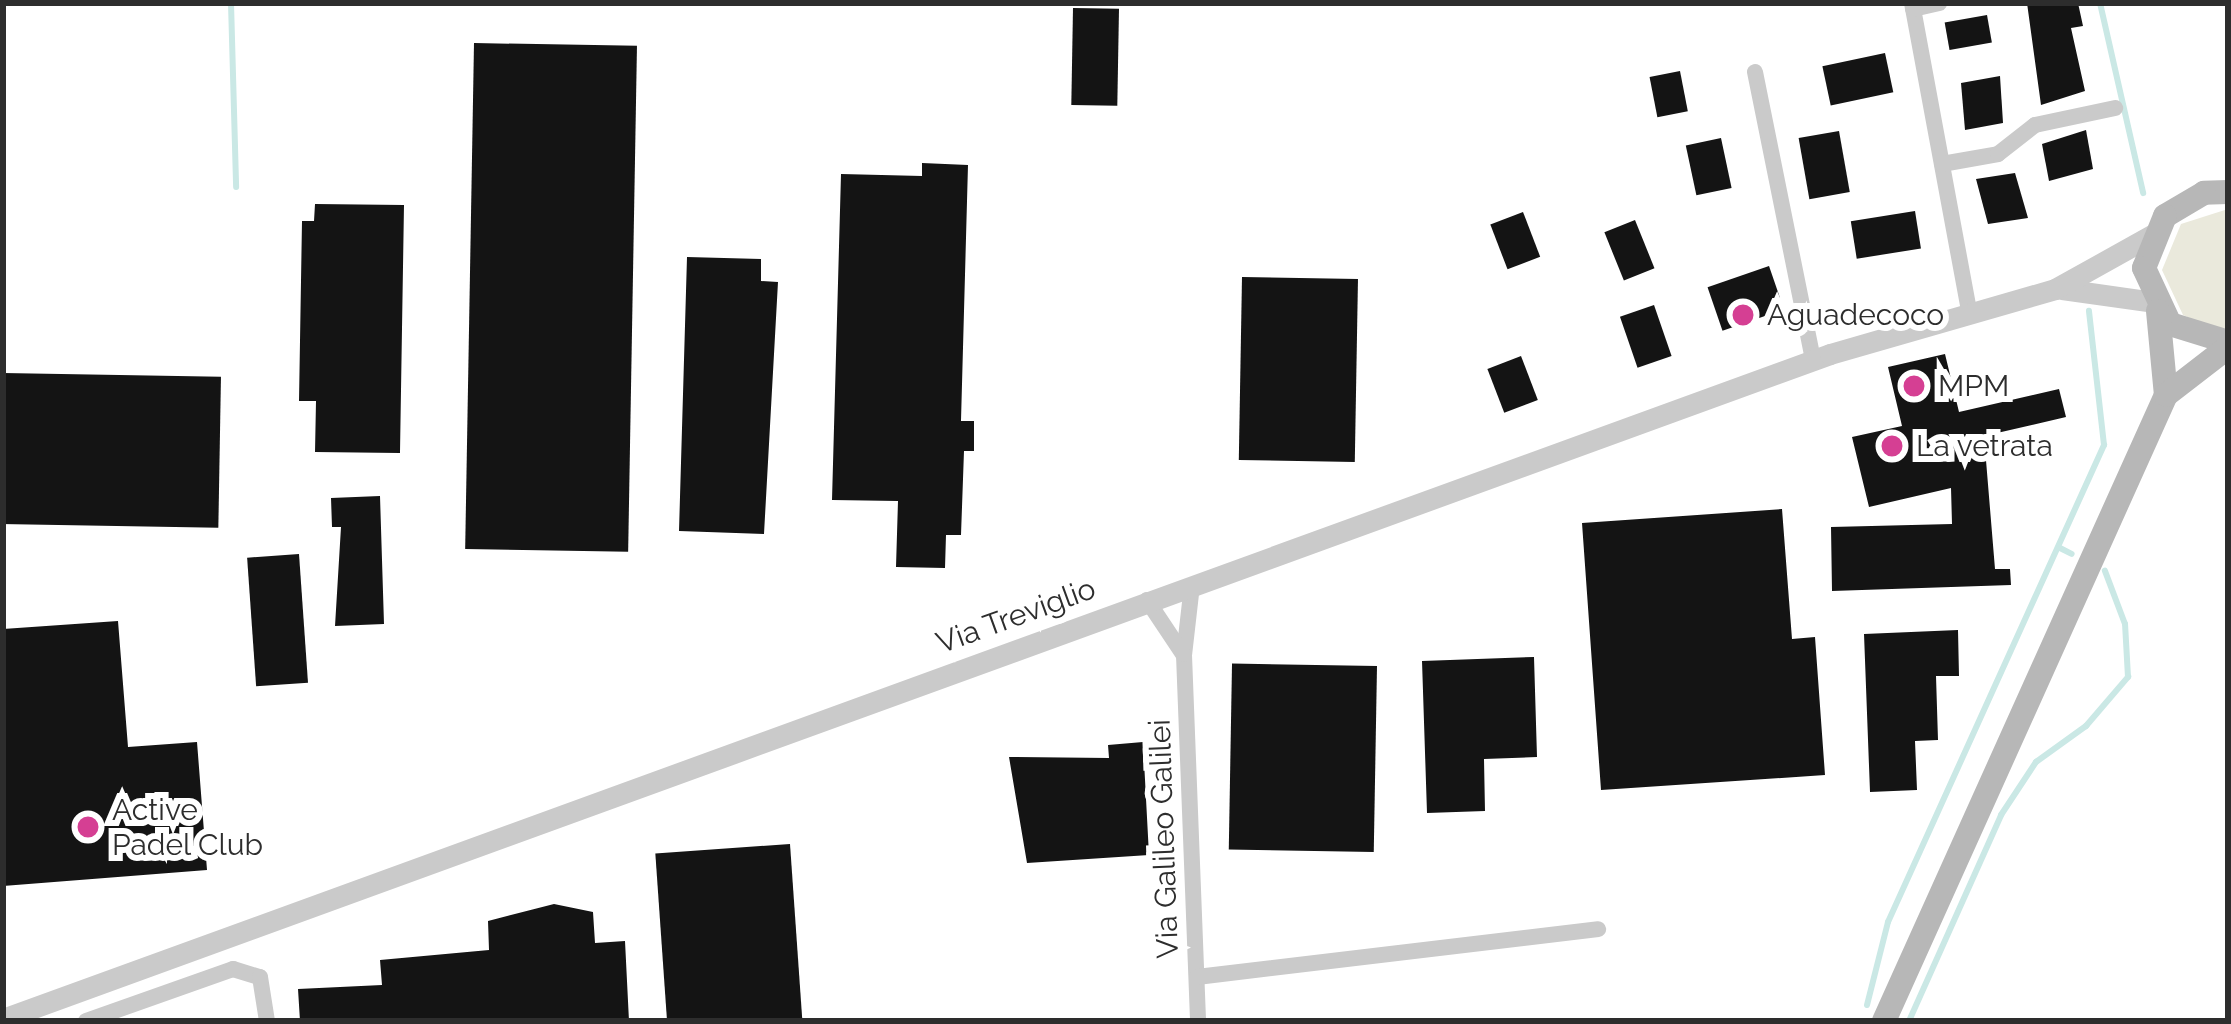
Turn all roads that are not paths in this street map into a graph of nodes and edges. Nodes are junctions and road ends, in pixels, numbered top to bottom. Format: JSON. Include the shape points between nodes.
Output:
{"nodes":[{"id":1,"x":1939,"y":3,"type":"edge"},
{"id":2,"x":1913,"y":6,"type":"edge"},
{"id":3,"x":1755,"y":72,"type":"dead end"},
{"id":4,"x":2115,"y":108,"type":"dead end"},
{"id":5,"x":1942,"y":164,"type":"junction"},
{"id":6,"x":2228,"y":176,"type":"edge"},
{"id":7,"x":2216,"y":192,"type":"edge"},
{"id":8,"x":2152,"y":235,"type":"junction"},
{"id":9,"x":2055,"y":289,"type":"junction"},
{"id":10,"x":2156,"y":306,"type":"junction"},
{"id":11,"x":1969,"y":310,"type":"junction"},
{"id":12,"x":2228,"y":345,"type":"edge"},
{"id":13,"x":1813,"y":360,"type":"junction"},
{"id":14,"x":2166,"y":395,"type":"junction"},
{"id":15,"x":1192,"y":584,"type":"junction"},
{"id":16,"x":1147,"y":600,"type":"junction"},
{"id":17,"x":1184,"y":655,"type":"junction"},
{"id":18,"x":1598,"y":929,"type":"dead end"},
{"id":19,"x":1197,"y":977,"type":"junction"},
{"id":20,"x":267,"y":1012,"type":"edge"},
{"id":21,"x":3,"y":1019,"type":"edge"},
{"id":22,"x":86,"y":1021,"type":"edge"},
{"id":23,"x":1198,"y":1021,"type":"edge"},
{"id":24,"x":1884,"y":1021,"type":"edge"}],
"edges":[{"from":1,"to":2,"type":"street"},
{"from":2,"to":5,"type":"street"},
{"from":3,"to":13,"type":"street"},
{"from":4,"to":5,"type":"street","via":[[2035,124],[1998,154]]},
{"from":5,"to":11,"type":"street"},
{"from":6,"to":7,"type":"main road"},
{"from":7,"to":8,"type":"main road"},
{"from":8,"to":9,"type":"street","name":"Via Treviglio"},
{"from":8,"to":10,"type":"main road","via":[[2144,268]]},
{"from":9,"to":10,"type":"street","name":"Via Treviglio"},
{"from":9,"to":11,"type":"street","name":"Via Treviglio"},
{"from":10,"to":12,"type":"main road","via":[[2184,334]]},
{"from":10,"to":14,"type":"main road"},
{"from":11,"to":13,"type":"street","name":"Via Treviglio"},
{"from":12,"to":14,"type":"main road"},
{"from":13,"to":15,"type":"street","name":"Via Treviglio"},
{"from":14,"to":24,"type":"main road"},
{"from":15,"to":16,"type":"street","name":"Via Treviglio"},
{"from":15,"to":17,"type":"street","name":"Via Galileo Galilei"},
{"from":16,"to":17,"type":"street"},
{"from":16,"to":21,"type":"street","name":"Via Treviglio"},
{"from":17,"to":19,"type":"street","name":"Via Galileo Galilei"},
{"from":18,"to":19,"type":"street"},
{"from":19,"to":23,"type":"street","name":"Via Galileo Galilei"},
{"from":20,"to":22,"type":"street","via":[[260,977],[233,969]]}]}
